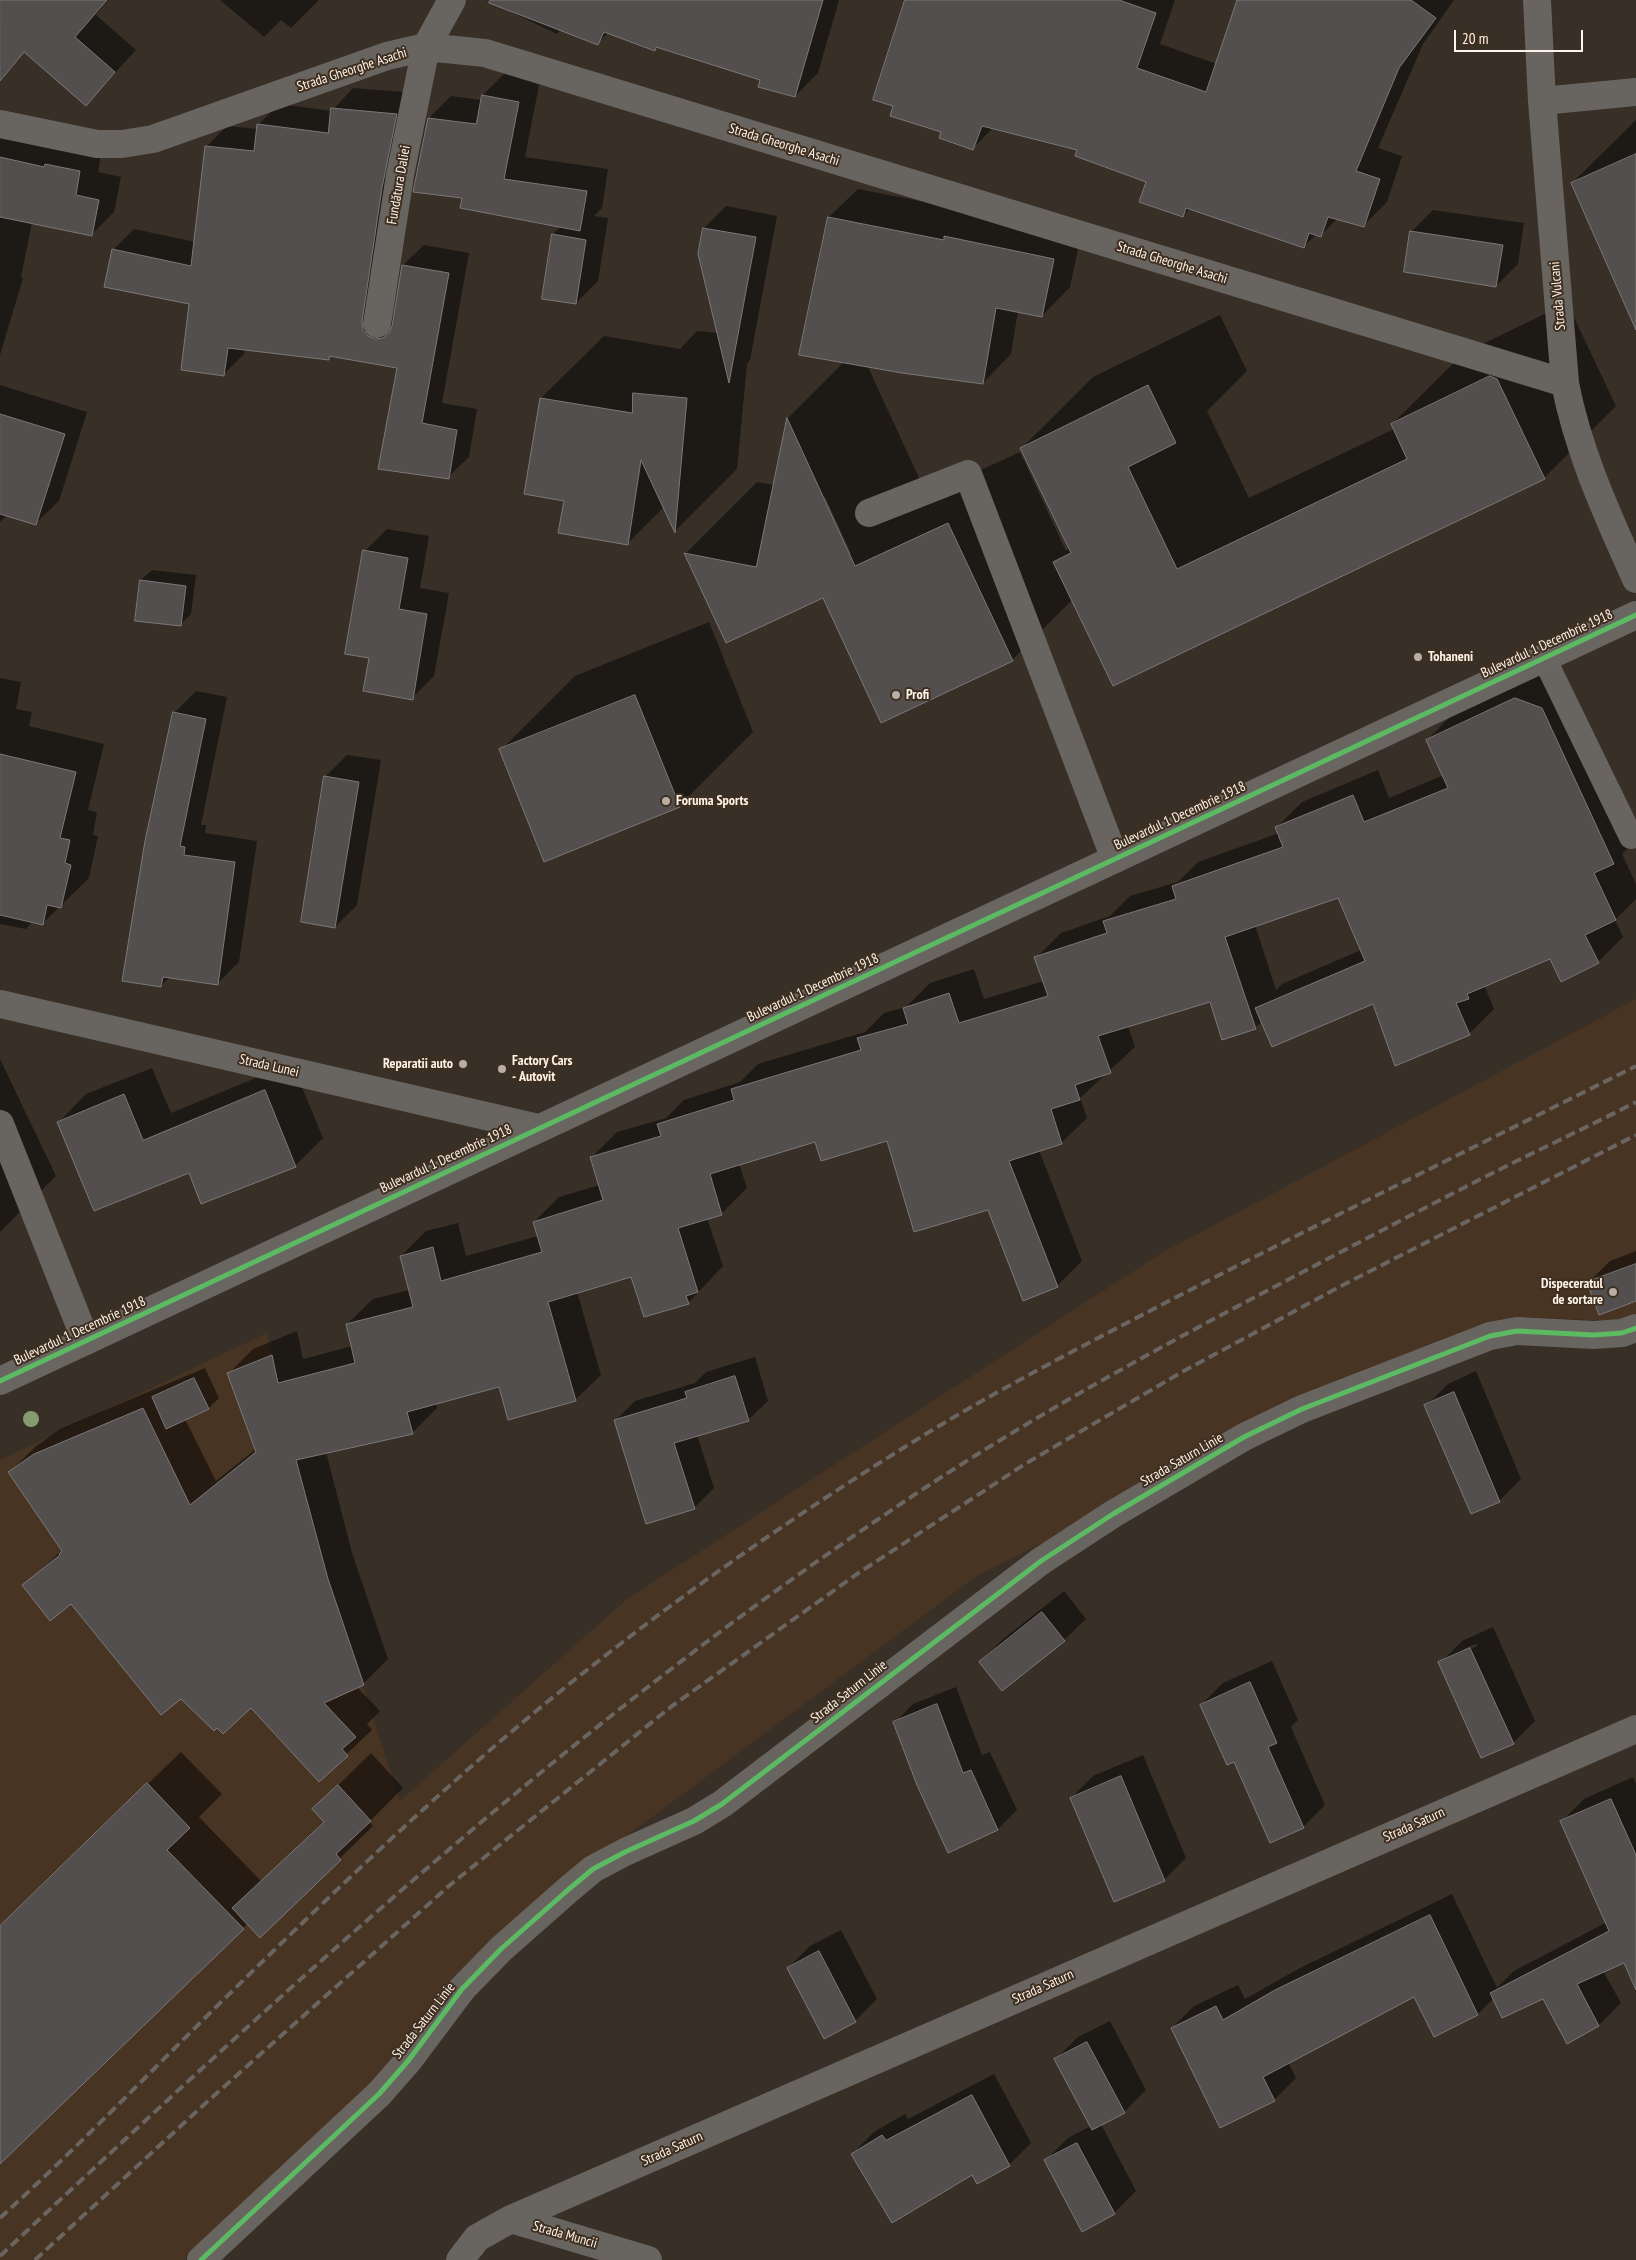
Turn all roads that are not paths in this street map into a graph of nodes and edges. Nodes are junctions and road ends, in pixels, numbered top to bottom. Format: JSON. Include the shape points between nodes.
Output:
{"nodes":[{"id":1,"x":452,"y":0,"type":"edge"},
{"id":2,"x":1537,"y":0,"type":"edge"},
{"id":3,"x":426,"y":47,"type":"junction"},
{"id":4,"x":1636,"y":92,"type":"edge"},
{"id":5,"x":1542,"y":100,"type":"junction"},
{"id":6,"x":0,"y":124,"type":"edge"},
{"id":7,"x":376,"y":324,"type":"dead end"},
{"id":8,"x":1565,"y":383,"type":"junction"},
{"id":9,"x":869,"y":513,"type":"dead end"},
{"id":10,"x":1636,"y":579,"type":"edge"},
{"id":11,"x":1636,"y":615,"type":"edge"},
{"id":12,"x":1544,"y":658,"type":"junction"},
{"id":13,"x":1631,"y":837,"type":"dead end"},
{"id":14,"x":1116,"y":859,"type":"junction"},
{"id":15,"x":0,"y":1004,"type":"edge"},
{"id":16,"x":0,"y":1124,"type":"edge"},
{"id":17,"x":538,"y":1128,"type":"junction"},
{"id":18,"x":1629,"y":1330,"type":"edge"},
{"id":19,"x":86,"y":1341,"type":"junction"},
{"id":20,"x":0,"y":1381,"type":"edge"},
{"id":21,"x":1636,"y":1729,"type":"edge"},
{"id":22,"x":511,"y":2219,"type":"junction"},
{"id":23,"x":201,"y":2260,"type":"edge"},
{"id":24,"x":460,"y":2260,"type":"edge"},
{"id":25,"x":648,"y":2260,"type":"edge"}],
"edges":[{"from":1,"to":3,"type":"street","name":"Fundătura Daliei"},
{"from":2,"to":5,"type":"street","name":"Strada Vulcani"},
{"from":3,"to":6,"type":"street","name":"Strada Gheorghe Asachi","via":[[387,56],[152,139],[97,144]]},
{"from":3,"to":7,"type":"street","name":"Fundătura Daliei","via":[[400,175]]},
{"from":3,"to":8,"type":"street","name":"Strada Gheorghe Asachi","via":[[485,53]]},
{"from":4,"to":5,"type":"street"},
{"from":5,"to":8,"type":"street","name":"Strada Vulcani"},
{"from":8,"to":10,"type":"street","name":"Strada Vulcani","via":[[1572,418],[1590,469]]},
{"from":9,"to":14,"type":"street","via":[[968,474]]},
{"from":11,"to":12,"type":"main road","name":"Bulevardul 1 Decembrie 1918"},
{"from":12,"to":13,"type":"lane"},
{"from":12,"to":14,"type":"main road","name":"Bulevardul 1 Decembrie 1918"},
{"from":14,"to":17,"type":"main road","name":"Bulevardul 1 Decembrie 1918"},
{"from":15,"to":17,"type":"street","name":"Strada Lunei"},
{"from":16,"to":19,"type":"street"},
{"from":17,"to":19,"type":"main road","name":"Bulevardul 1 Decembrie 1918"},
{"from":18,"to":23,"type":"street","name":"Strada Saturn Linie","via":[[1594,1335],[1517,1331],[1490,1336],[1302,1409],[1244,1437],[1113,1514],[1049,1556],[722,1804],[694,1822],[594,1869],[569,1889],[501,1949],[462,1989],[379,2094]]},
{"from":19,"to":20,"type":"main road","name":"Bulevardul 1 Decembrie 1918"},
{"from":21,"to":22,"type":"street","name":"Strada Saturn"},
{"from":22,"to":24,"type":"street","name":"Strada Saturn","via":[[477,2238]]},
{"from":22,"to":25,"type":"street","name":"Strada Muncii"}]}
